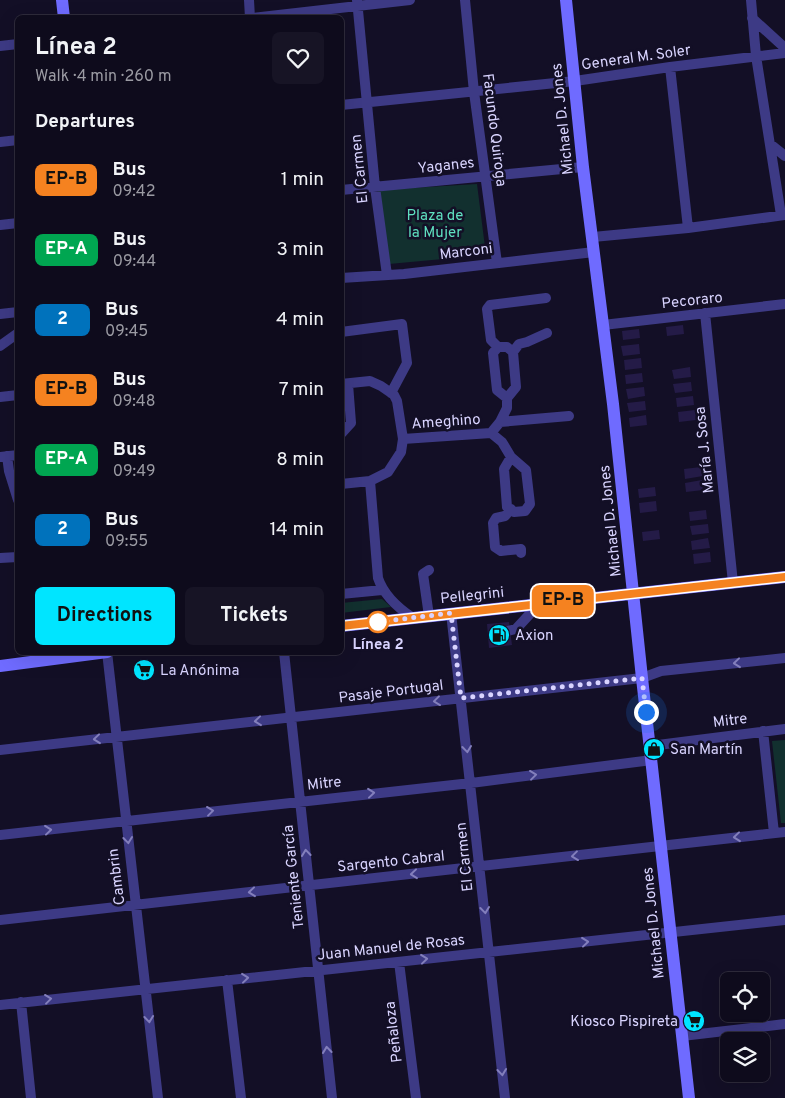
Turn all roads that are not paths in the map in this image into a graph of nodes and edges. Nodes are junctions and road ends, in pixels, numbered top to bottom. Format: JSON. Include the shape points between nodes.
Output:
{"nodes":[{"id":1,"x":62,"y":0,"type":"edge"},
{"id":2,"x":249,"y":0,"type":"edge"},
{"id":3,"x":410,"y":0,"type":"edge"},
{"id":4,"x":465,"y":0,"type":"edge"},
{"id":5,"x":566,"y":0,"type":"edge"},
{"id":6,"x":751,"y":0,"type":"edge"},
{"id":7,"x":357,"y":3,"type":"edge"},
{"id":8,"x":64,"y":15,"type":"edge"},
{"id":9,"x":251,"y":15,"type":"edge"},
{"id":10,"x":272,"y":15,"type":"edge"},
{"id":11,"x":752,"y":18,"type":"junction"},
{"id":12,"x":15,"y":44,"type":"edge"},
{"id":13,"x":0,"y":46,"type":"edge"},
{"id":14,"x":785,"y":48,"type":"edge"},
{"id":15,"x":785,"y":53,"type":"edge"},
{"id":16,"x":756,"y":56,"type":"junction"},
{"id":17,"x":670,"y":67,"type":"junction"},
{"id":18,"x":574,"y":81,"type":"junction"},
{"id":19,"x":474,"y":92,"type":"junction"},
{"id":20,"x":367,"y":102,"type":"junction"},
{"id":21,"x":344,"y":105,"type":"edge"},
{"id":22,"x":15,"y":140,"type":"edge"},
{"id":23,"x":0,"y":142,"type":"edge"},
{"id":24,"x":770,"y":144,"type":"junction"},
{"id":25,"x":785,"y":156,"type":"edge"},
{"id":26,"x":583,"y":167,"type":"junction"},
{"id":27,"x":485,"y":176,"type":"junction"},
{"id":28,"x":375,"y":187,"type":"junction"},
{"id":29,"x":344,"y":190,"type":"edge"},
{"id":30,"x":783,"y":215,"type":"edge"},
{"id":31,"x":15,"y":223,"type":"edge"},
{"id":32,"x":0,"y":225,"type":"edge"},
{"id":33,"x":688,"y":228,"type":"junction"},
{"id":34,"x":593,"y":238,"type":"junction"},
{"id":35,"x":594,"y":252,"type":"junction"},
{"id":36,"x":497,"y":263,"type":"junction"},
{"id":37,"x":386,"y":275,"type":"junction"},
{"id":38,"x":344,"y":278,"type":"edge"},
{"id":39,"x":546,"y":298,"type":"dead end"},
{"id":40,"x":785,"y":304,"type":"edge"},
{"id":41,"x":15,"y":312,"type":"edge"},
{"id":42,"x":0,"y":314,"type":"edge"},
{"id":43,"x":706,"y":314,"type":"junction"},
{"id":44,"x":603,"y":325,"type":"junction"},
{"id":45,"x":344,"y":332,"type":"edge"},
{"id":46,"x":547,"y":333,"type":"dead end"},
{"id":47,"x":15,"y":335,"type":"edge"},
{"id":48,"x":0,"y":346,"type":"edge"},
{"id":49,"x":498,"y":347,"type":"junction"},
{"id":50,"x":512,"y":352,"type":"junction"},
{"id":51,"x":344,"y":383,"type":"edge"},
{"id":52,"x":344,"y":388,"type":"edge"},
{"id":53,"x":391,"y":393,"type":"junction"},
{"id":54,"x":15,"y":394,"type":"edge"},
{"id":55,"x":0,"y":397,"type":"edge"},
{"id":56,"x":507,"y":398,"type":"junction"},
{"id":57,"x":569,"y":416,"type":"dead end"},
{"id":58,"x":500,"y":422,"type":"junction"},
{"id":59,"x":344,"y":431,"type":"edge"},
{"id":60,"x":491,"y":433,"type":"junction"},
{"id":61,"x":403,"y":439,"type":"junction"},
{"id":62,"x":8,"y":456,"type":"edge"},
{"id":63,"x":511,"y":457,"type":"junction"},
{"id":64,"x":370,"y":481,"type":"junction"},
{"id":65,"x":344,"y":484,"type":"edge"},
{"id":66,"x":15,"y":490,"type":"edge"},
{"id":67,"x":510,"y":509,"type":"junction"},
{"id":68,"x":521,"y":553,"type":"dead end"},
{"id":69,"x":15,"y":557,"type":"edge"},
{"id":70,"x":0,"y":558,"type":"edge"},
{"id":71,"x":429,"y":570,"type":"dead end"},
{"id":72,"x":785,"y":577,"type":"edge"},
{"id":73,"x":733,"y":583,"type":"junction"},
{"id":74,"x":382,"y":590,"type":"junction"},
{"id":75,"x":634,"y":593,"type":"junction"},
{"id":76,"x":344,"y":594,"type":"edge"},
{"id":77,"x":539,"y":604,"type":"junction"},
{"id":78,"x":451,"y":613,"type":"junction"},
{"id":79,"x":429,"y":616,"type":"junction"},
{"id":80,"x":413,"y":618,"type":"junction"},
{"id":81,"x":344,"y":626,"type":"edge"},
{"id":82,"x":499,"y":633,"type":"dead end"},
{"id":83,"x":84,"y":655,"type":"edge"},
{"id":84,"x":107,"y":655,"type":"edge"},
{"id":85,"x":284,"y":655,"type":"edge"},
{"id":86,"x":785,"y":658,"type":"edge"},
{"id":87,"x":0,"y":666,"type":"edge"},
{"id":88,"x":642,"y":678,"type":"junction"},
{"id":89,"x":461,"y":698,"type":"junction"},
{"id":90,"x":291,"y":718,"type":"junction"},
{"id":91,"x":785,"y":729,"type":"edge"},
{"id":92,"x":763,"y":731,"type":"junction"},
{"id":93,"x":118,"y":737,"type":"junction"},
{"id":94,"x":650,"y":746,"type":"junction"},
{"id":95,"x":0,"y":750,"type":"edge"},
{"id":96,"x":652,"y":760,"type":"junction"},
{"id":97,"x":471,"y":783,"type":"junction"},
{"id":98,"x":300,"y":801,"type":"junction"},
{"id":99,"x":126,"y":821,"type":"junction"},
{"id":100,"x":785,"y":832,"type":"edge"},
{"id":101,"x":774,"y":834,"type":"junction"},
{"id":102,"x":0,"y":835,"type":"edge"},
{"id":103,"x":661,"y":846,"type":"junction"},
{"id":104,"x":480,"y":866,"type":"junction"},
{"id":105,"x":309,"y":885,"type":"junction"},
{"id":106,"x":136,"y":905,"type":"junction"},
{"id":107,"x":0,"y":920,"type":"edge"},
{"id":108,"x":785,"y":920,"type":"edge"},
{"id":109,"x":670,"y":933,"type":"junction"},
{"id":110,"x":490,"y":952,"type":"junction"},
{"id":111,"x":399,"y":962,"type":"junction"},
{"id":112,"x":318,"y":969,"type":"junction"},
{"id":113,"x":227,"y":980,"type":"junction"},
{"id":114,"x":146,"y":988,"type":"junction"},
{"id":115,"x":21,"y":1002,"type":"junction"},
{"id":116,"x":0,"y":1005,"type":"edge"},
{"id":117,"x":785,"y":1024,"type":"edge"},
{"id":118,"x":682,"y":1036,"type":"junction"},
{"id":119,"x":31,"y":1098,"type":"edge"},
{"id":120,"x":158,"y":1098,"type":"edge"},
{"id":121,"x":241,"y":1098,"type":"edge"},
{"id":122,"x":332,"y":1098,"type":"edge"},
{"id":123,"x":416,"y":1098,"type":"edge"},
{"id":124,"x":505,"y":1098,"type":"edge"},
{"id":125,"x":689,"y":1098,"type":"edge"}],
"edges":[{"from":1,"to":8,"type":"street"},
{"from":2,"to":9,"type":"street"},
{"from":3,"to":7,"type":"street"},
{"from":4,"to":19,"type":"street","name":"Facundo Quiroga"},
{"from":5,"to":18,"type":"street","name":"Michael D. Jones"},
{"from":6,"to":11,"type":"street"},
{"from":7,"to":10,"type":"street"},
{"from":7,"to":20,"type":"street","name":"El Carmen"},
{"from":11,"to":14,"type":"street"},
{"from":11,"to":16,"type":"street"},
{"from":12,"to":13,"type":"street"},
{"from":15,"to":16,"type":"street","name":"General M. Soler"},
{"from":16,"to":17,"type":"street","name":"General M. Soler"},
{"from":16,"to":24,"type":"street"},
{"from":17,"to":18,"type":"street","name":"General M. Soler"},
{"from":17,"to":33,"type":"street"},
{"from":18,"to":19,"type":"street","name":"General M. Soler"},
{"from":18,"to":26,"type":"street","name":"Michael D. Jones"},
{"from":19,"to":20,"type":"street","name":"General M. Soler"},
{"from":19,"to":27,"type":"street","name":"Facundo Quiroga"},
{"from":20,"to":21,"type":"street","name":"General M. Soler"},
{"from":20,"to":28,"type":"street","name":"El Carmen"},
{"from":22,"to":23,"type":"street"},
{"from":24,"to":25,"type":"street"},
{"from":24,"to":30,"type":"street"},
{"from":26,"to":27,"type":"street","name":"Yaganes"},
{"from":26,"to":34,"type":"street","name":"Michael D. Jones"},
{"from":27,"to":28,"type":"street","name":"Yaganes"},
{"from":27,"to":36,"type":"street","name":"Facundo Quiroga"},
{"from":28,"to":29,"type":"street","name":"Yaganes"},
{"from":28,"to":37,"type":"street","name":"El Carmen"},
{"from":30,"to":33,"type":"street"},
{"from":31,"to":32,"type":"street"},
{"from":33,"to":34,"type":"street"},
{"from":34,"to":35,"type":"street","name":"Michael D. Jones"},
{"from":35,"to":36,"type":"street","name":"Marconi"},
{"from":35,"to":44,"type":"street","name":"Michael D. Jones"},
{"from":36,"to":37,"type":"street","name":"Marconi"},
{"from":37,"to":38,"type":"street","name":"Marconi"},
{"from":39,"to":49,"type":"street","via":[[490,305],[487,309],[490,340]]},
{"from":40,"to":43,"type":"street","name":"Pecoraro"},
{"from":41,"to":42,"type":"street"},
{"from":43,"to":44,"type":"street","name":"Pecoraro"},
{"from":43,"to":73,"type":"street","name":"María J. Sosa"},
{"from":44,"to":75,"type":"street","name":"Michael D. Jones"},
{"from":45,"to":53,"type":"street","via":[[402,324],[407,363]]},
{"from":46,"to":50,"type":"street","via":[[519,344]]},
{"from":47,"to":48,"type":"street"},
{"from":49,"to":50,"type":"street","via":[[507,347]]},
{"from":49,"to":56,"type":"street","via":[[493,353],[497,390]]},
{"from":50,"to":56,"type":"street","via":[[516,387]]},
{"from":51,"to":53,"type":"street","via":[[370,381]]},
{"from":52,"to":59,"type":"street","via":[[351,423]]},
{"from":53,"to":61,"type":"street","via":[[397,401]]},
{"from":54,"to":55,"type":"street"},
{"from":56,"to":58,"type":"street","via":[[507,408]]},
{"from":57,"to":58,"type":"street"},
{"from":58,"to":60,"type":"street"},
{"from":60,"to":61,"type":"street","name":"Ameghino"},
{"from":60,"to":63,"type":"street","via":[[502,442]]},
{"from":61,"to":64,"type":"street","via":[[401,452],[388,472]]},
{"from":62,"to":66,"type":"street"},
{"from":63,"to":67,"type":"street","via":[[504,469],[507,506]]},
{"from":63,"to":67,"type":"street","via":[[526,470],[530,504],[525,512]]},
{"from":64,"to":65,"type":"street"},
{"from":64,"to":74,"type":"street","via":[[378,578]]},
{"from":67,"to":68,"type":"street","via":[[493,523],[495,547],[502,551],[521,549]]},
{"from":69,"to":70,"type":"street"},
{"from":71,"to":79,"type":"street","via":[[423,574]]},
{"from":72,"to":73,"type":"street","name":"Pellegrini"},
{"from":73,"to":75,"type":"street","name":"Pellegrini"},
{"from":74,"to":76,"type":"street"},
{"from":74,"to":80,"type":"street"},
{"from":75,"to":77,"type":"street","name":"Pellegrini"},
{"from":75,"to":88,"type":"street","name":"Michael D. Jones"},
{"from":77,"to":78,"type":"street","name":"Pellegrini"},
{"from":77,"to":82,"type":"street","via":[[516,630]]},
{"from":78,"to":79,"type":"street","name":"Pellegrini"},
{"from":78,"to":89,"type":"street","name":"El Carmen"},
{"from":79,"to":80,"type":"street","name":"Pellegrini"},
{"from":80,"to":81,"type":"street","name":"Pellegrini"},
{"from":83,"to":87,"type":"street"},
{"from":84,"to":93,"type":"street","name":"Cambrin"},
{"from":85,"to":90,"type":"street","name":"Teniente García"},
{"from":86,"to":88,"type":"street","name":"Pasaje Portugal","one_way":true,"via":[[661,671]]},
{"from":88,"to":89,"type":"street","name":"Pasaje Portugal"},
{"from":88,"to":94,"type":"street","name":"Michael D. Jones"},
{"from":89,"to":90,"type":"street","name":"Pasaje Portugal","one_way":true},
{"from":89,"to":97,"type":"street","name":"El Carmen","one_way":true},
{"from":90,"to":93,"type":"street","name":"Pasaje Portugal","one_way":true},
{"from":90,"to":98,"type":"street","name":"Teniente García"},
{"from":91,"to":92,"type":"street","name":"Mitre"},
{"from":92,"to":94,"type":"street","name":"Mitre"},
{"from":92,"to":101,"type":"street"},
{"from":93,"to":95,"type":"street","name":"Pasaje Portugal","one_way":true},
{"from":93,"to":99,"type":"street","name":"Cambrin"},
{"from":94,"to":96,"type":"street","name":"Michael D. Jones"},
{"from":97,"to":96,"type":"street","name":"Mitre","one_way":true},
{"from":96,"to":103,"type":"street","name":"Michael D. Jones"},
{"from":98,"to":97,"type":"street","name":"Mitre","one_way":true},
{"from":97,"to":104,"type":"street","name":"El Carmen"},
{"from":99,"to":98,"type":"street","name":"Mitre","one_way":true},
{"from":105,"to":98,"type":"street","name":"Teniente García","one_way":true},
{"from":102,"to":99,"type":"street","name":"Mitre","one_way":true},
{"from":99,"to":106,"type":"street","name":"Cambrin","one_way":true},
{"from":100,"to":101,"type":"street","name":"Sargento Cabral"},
{"from":101,"to":103,"type":"street","name":"Sargento Cabral","one_way":true},
{"from":103,"to":104,"type":"street","name":"Sargento Cabral","one_way":true},
{"from":103,"to":109,"type":"street","name":"Michael D. Jones"},
{"from":104,"to":105,"type":"street","name":"Sargento Cabral","one_way":true},
{"from":104,"to":110,"type":"street","name":"El Carmen","one_way":true},
{"from":105,"to":106,"type":"street","name":"Sargento Cabral","one_way":true},
{"from":105,"to":112,"type":"street","name":"Teniente García"},
{"from":106,"to":107,"type":"street","name":"Sargento Cabral"},
{"from":106,"to":114,"type":"street","name":"Cambrin"},
{"from":108,"to":109,"type":"street","name":"Juan Manuel de Rosas"},
{"from":110,"to":109,"type":"street","name":"Juan Manuel de Rosas","one_way":true},
{"from":109,"to":118,"type":"street","name":"Michael D. Jones"},
{"from":111,"to":110,"type":"street","name":"Juan Manuel de Rosas","one_way":true},
{"from":110,"to":124,"type":"street","name":"El Carmen","one_way":true},
{"from":111,"to":112,"type":"street","name":"Juan Manuel de Rosas"},
{"from":111,"to":123,"type":"street","name":"Peñaloza"},
{"from":113,"to":112,"type":"street","name":"Juan Manuel de Rosas","one_way":true},
{"from":122,"to":112,"type":"street","name":"Teniente García","one_way":true},
{"from":113,"to":114,"type":"street","name":"Juan Manuel de Rosas"},
{"from":113,"to":121,"type":"street"},
{"from":115,"to":114,"type":"street","name":"Juan Manuel de Rosas","one_way":true},
{"from":114,"to":120,"type":"street","name":"Cambrin","one_way":true},
{"from":115,"to":116,"type":"street","name":"Juan Manuel de Rosas"},
{"from":115,"to":119,"type":"street"},
{"from":117,"to":118,"type":"street"},
{"from":118,"to":125,"type":"street","name":"Michael D. Jones"}]}
